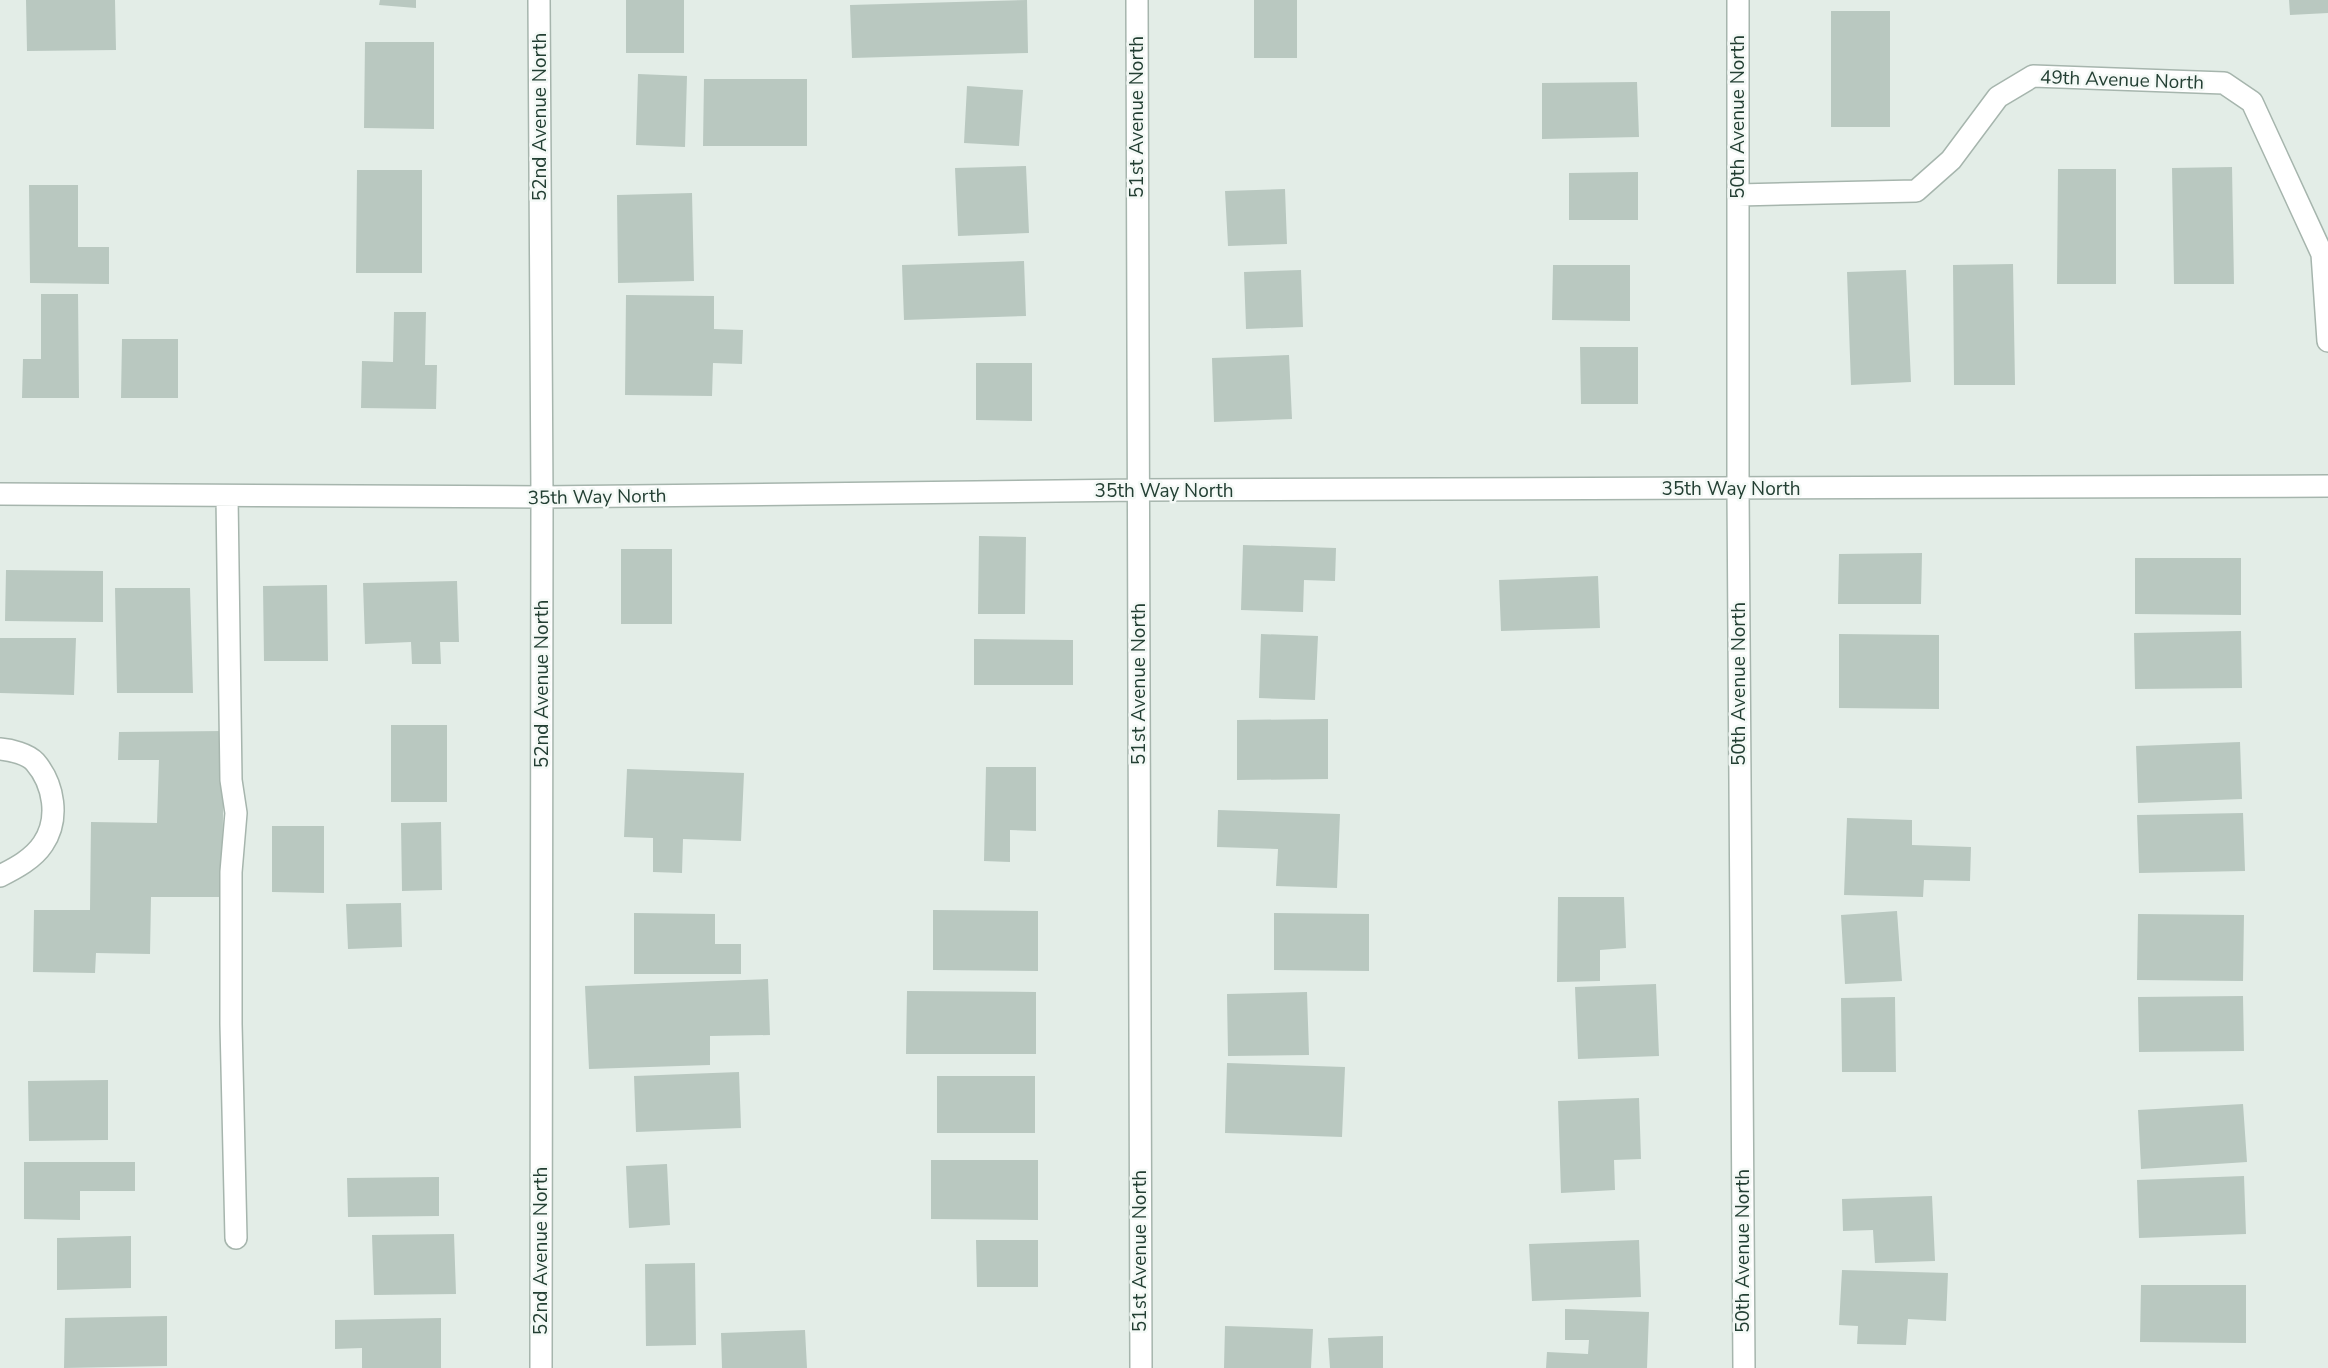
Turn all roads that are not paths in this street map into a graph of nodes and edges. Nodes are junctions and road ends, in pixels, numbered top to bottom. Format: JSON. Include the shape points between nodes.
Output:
{"nodes":[{"id":1,"x":539,"y":0,"type":"edge"},
{"id":2,"x":1137,"y":0,"type":"edge"},
{"id":3,"x":1738,"y":0,"type":"edge"},
{"id":4,"x":1738,"y":195,"type":"junction"},
{"id":5,"x":2325,"y":254,"type":"edge"},
{"id":6,"x":2328,"y":341,"type":"edge"},
{"id":7,"x":2328,"y":486,"type":"edge"},
{"id":8,"x":1738,"y":489,"type":"junction"},
{"id":9,"x":1139,"y":490,"type":"junction"},
{"id":10,"x":0,"y":494,"type":"edge"},
{"id":11,"x":228,"y":496,"type":"junction"},
{"id":12,"x":542,"y":497,"type":"junction"},
{"id":13,"x":0,"y":749,"type":"edge"},
{"id":14,"x":0,"y":876,"type":"edge"},
{"id":15,"x":236,"y":1238,"type":"dead end"},
{"id":16,"x":541,"y":1368,"type":"edge"},
{"id":17,"x":1141,"y":1368,"type":"edge"},
{"id":18,"x":1744,"y":1368,"type":"edge"}],
"edges":[{"from":1,"to":12,"type":"street","name":"52nd Avenue North"},
{"from":2,"to":9,"type":"street","name":"51st Avenue North"},
{"from":3,"to":4,"type":"street","name":"50th Avenue North"},
{"from":4,"to":5,"type":"street","name":"49th Avenue North","via":[[1916,191],[1951,160],[1998,97],[2033,76],[2224,83],[2252,102]]},
{"from":4,"to":8,"type":"street","name":"50th Avenue North"},
{"from":5,"to":6,"type":"street","name":"49th Avenue North"},
{"from":7,"to":8,"type":"street","name":"35th Way North"},
{"from":8,"to":9,"type":"street","name":"35th Way North"},
{"from":8,"to":18,"type":"street","name":"50th Avenue North"},
{"from":9,"to":12,"type":"street","name":"35th Way North"},
{"from":9,"to":17,"type":"street","name":"51st Avenue North"},
{"from":10,"to":11,"type":"street","name":"35th Way North"},
{"from":11,"to":12,"type":"street","name":"35th Way North"},
{"from":11,"to":15,"type":"street","via":[[231,780],[236,813],[232,1024]]},
{"from":12,"to":16,"type":"street","name":"52nd Avenue North"},
{"from":13,"to":14,"type":"street","via":[[34,760],[51,789],[54,819],[43,844],[20,866]]}]}
